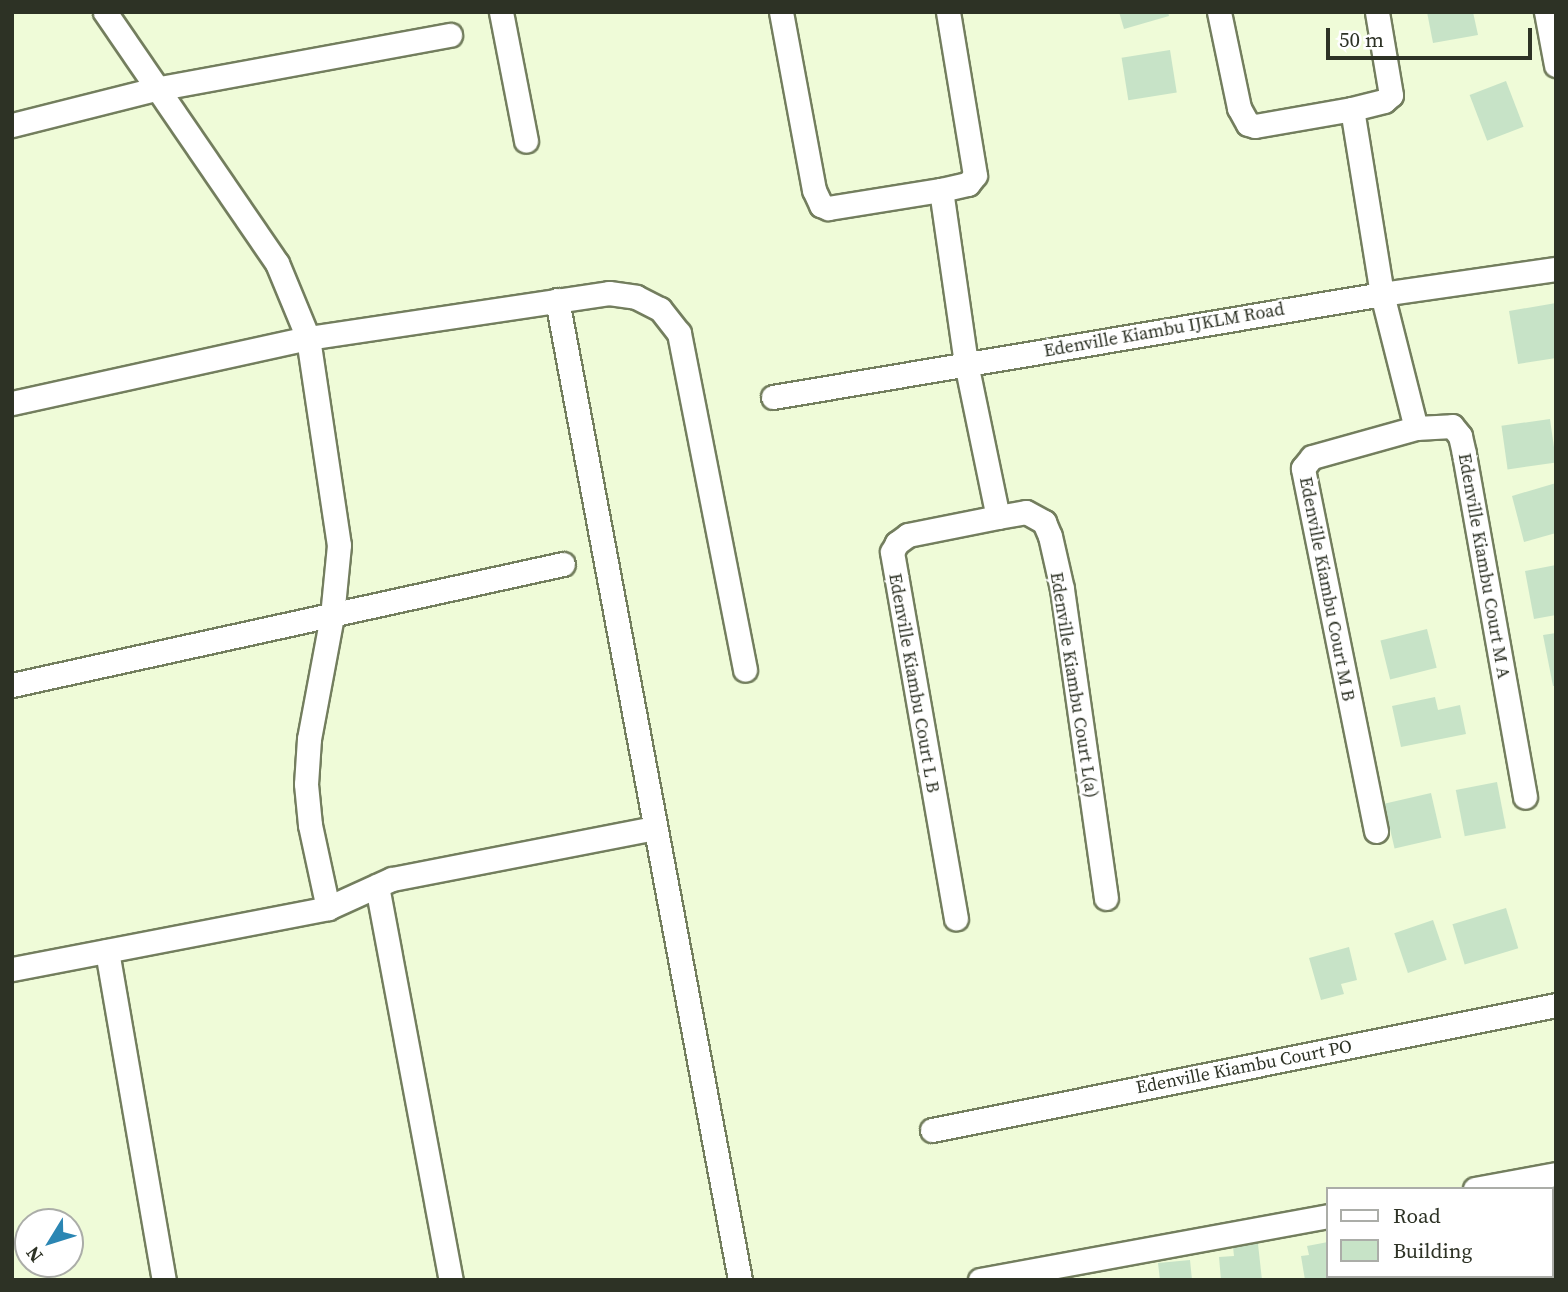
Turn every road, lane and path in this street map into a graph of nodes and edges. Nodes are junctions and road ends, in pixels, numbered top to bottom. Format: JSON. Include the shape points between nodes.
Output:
{"nodes":[{"id":1,"x":105,"y":12,"type":"edge"},
{"id":2,"x":501,"y":12,"type":"edge"},
{"id":3,"x":781,"y":12,"type":"edge"},
{"id":4,"x":947,"y":12,"type":"edge"},
{"id":5,"x":1219,"y":12,"type":"edge"},
{"id":6,"x":1377,"y":12,"type":"edge"},
{"id":7,"x":1546,"y":12,"type":"edge"},
{"id":8,"x":450,"y":35,"type":"dead end"},
{"id":9,"x":1556,"y":65,"type":"edge"},
{"id":10,"x":155,"y":89,"type":"junction"},
{"id":11,"x":1352,"y":109,"type":"junction"},
{"id":12,"x":12,"y":125,"type":"edge"},
{"id":13,"x":526,"y":142,"type":"dead end"},
{"id":14,"x":942,"y":190,"type":"junction"},
{"id":15,"x":1556,"y":269,"type":"edge"},
{"id":16,"x":1382,"y":294,"type":"junction"},
{"id":17,"x":557,"y":300,"type":"junction"},
{"id":18,"x":308,"y":338,"type":"junction"},
{"id":19,"x":966,"y":363,"type":"junction"},
{"id":20,"x":773,"y":397,"type":"dead end"},
{"id":21,"x":12,"y":402,"type":"edge"},
{"id":22,"x":1416,"y":428,"type":"junction"},
{"id":23,"x":998,"y":517,"type":"junction"},
{"id":24,"x":563,"y":564,"type":"dead end"},
{"id":25,"x":332,"y":616,"type":"junction"},
{"id":26,"x":745,"y":670,"type":"dead end"},
{"id":27,"x":12,"y":685,"type":"edge"},
{"id":28,"x":1525,"y":797,"type":"dead end"},
{"id":29,"x":654,"y":828,"type":"junction"},
{"id":30,"x":1376,"y":831,"type":"dead end"},
{"id":31,"x":377,"y":886,"type":"junction"},
{"id":32,"x":1106,"y":898,"type":"dead end"},
{"id":33,"x":328,"y":908,"type":"junction"},
{"id":34,"x":956,"y":918,"type":"dead end"},
{"id":35,"x":107,"y":951,"type":"junction"},
{"id":36,"x":12,"y":969,"type":"edge"},
{"id":37,"x":1556,"y":1005,"type":"edge"},
{"id":38,"x":932,"y":1130,"type":"dead end"},
{"id":39,"x":1556,"y":1174,"type":"edge"},
{"id":40,"x":1486,"y":1187,"type":"edge"},
{"id":41,"x":1326,"y":1216,"type":"edge"},
{"id":42,"x":164,"y":1280,"type":"edge"},
{"id":43,"x":451,"y":1280,"type":"edge"},
{"id":44,"x":740,"y":1280,"type":"edge"},
{"id":45,"x":980,"y":1280,"type":"edge"}],
"edges":[{"from":1,"to":10,"type":"street"},
{"from":2,"to":13,"type":"street"},
{"from":3,"to":14,"type":"street","via":[[814,190],[821,205],[828,208]]},
{"from":4,"to":14,"type":"street","via":[[975,175],[968,184]]},
{"from":5,"to":11,"type":"street","via":[[1240,108],[1248,124],[1255,127]]},
{"from":6,"to":11,"type":"street","via":[[1391,95]]},
{"from":7,"to":9,"type":"street"},
{"from":8,"to":10,"type":"street"},
{"from":10,"to":12,"type":"street"},
{"from":10,"to":18,"type":"street","via":[[277,263]]},
{"from":11,"to":16,"type":"street"},
{"from":14,"to":19,"type":"street"},
{"from":15,"to":16,"type":"street","name":"Edenville Kiambu IJKLM Road"},
{"from":16,"to":19,"type":"street","name":"Edenville Kiambu IJKLM Road"},
{"from":16,"to":22,"type":"street"},
{"from":17,"to":18,"type":"street"},
{"from":17,"to":26,"type":"street","via":[[609,293],[636,297],[660,309],[679,334]]},
{"from":17,"to":29,"type":"street"},
{"from":18,"to":21,"type":"street"},
{"from":18,"to":25,"type":"street","via":[[339,545]]},
{"from":19,"to":20,"type":"street","name":"Edenville Kiambu IJKLM Road"},
{"from":19,"to":23,"type":"street"},
{"from":22,"to":28,"type":"street","name":"Edenville Kiambu Court M A","via":[[1452,426],[1460,436]]},
{"from":22,"to":30,"type":"street","name":"Edenville Kiambu Court M B","via":[[1312,457],[1303,468]]},
{"from":23,"to":32,"type":"street","name":"Edenville Kiambu Court L(a)","via":[[1026,512],[1044,522],[1049,536],[1062,589]]},
{"from":23,"to":34,"type":"street","name":"Edenville Kiambu Court L B","via":[[908,535],[892,552]]},
{"from":24,"to":25,"type":"street"},
{"from":25,"to":27,"type":"street"},
{"from":25,"to":33,"type":"street","via":[[306,785]]},
{"from":29,"to":31,"type":"street","via":[[392,879]]},
{"from":29,"to":44,"type":"street"},
{"from":31,"to":33,"type":"street"},
{"from":31,"to":43,"type":"street"},
{"from":33,"to":35,"type":"street"},
{"from":35,"to":36,"type":"street"},
{"from":35,"to":42,"type":"street"},
{"from":37,"to":38,"type":"street","name":"Edenville Kiambu Court PO"},
{"from":39,"to":40,"type":"street"},
{"from":41,"to":45,"type":"street"}]}
